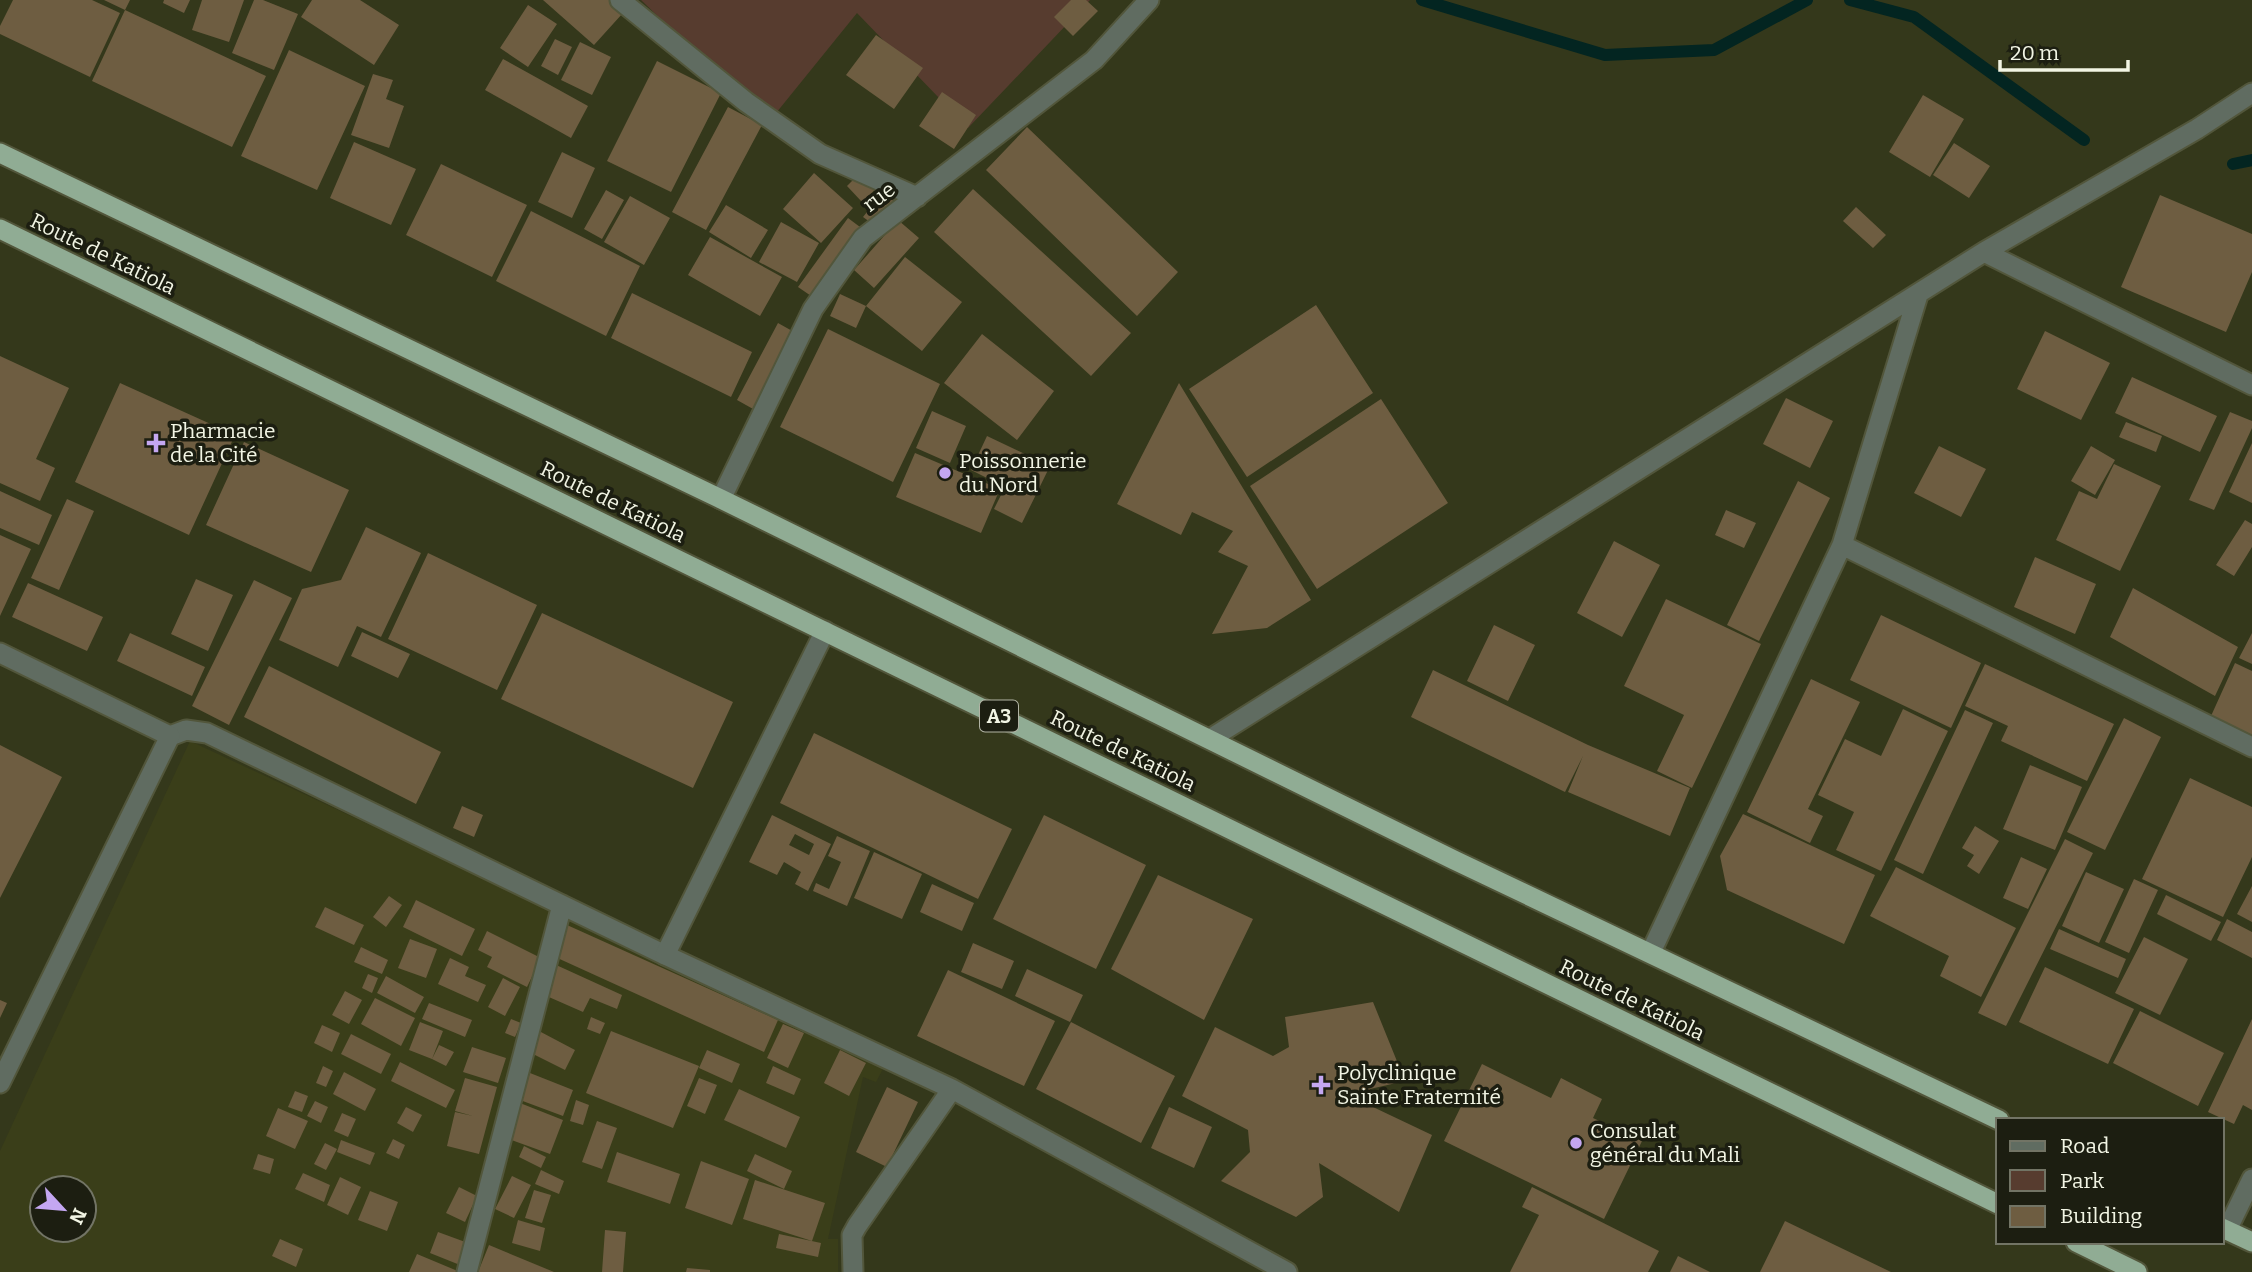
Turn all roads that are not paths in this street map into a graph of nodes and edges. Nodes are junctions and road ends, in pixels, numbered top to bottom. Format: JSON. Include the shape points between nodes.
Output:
{"nodes":[{"id":1,"x":620,"y":0,"type":"edge"},
{"id":2,"x":1149,"y":0,"type":"edge"},
{"id":3,"x":2252,"y":93,"type":"edge"},
{"id":4,"x":0,"y":153,"type":"edge"},
{"id":5,"x":917,"y":197,"type":"junction"},
{"id":6,"x":0,"y":229,"type":"edge"},
{"id":7,"x":1984,"y":252,"type":"junction"},
{"id":8,"x":1918,"y":295,"type":"junction"},
{"id":9,"x":2252,"y":385,"type":"edge"},
{"id":10,"x":721,"y":499,"type":"junction"},
{"id":11,"x":1842,"y":545,"type":"junction"},
{"id":12,"x":825,"y":631,"type":"junction"},
{"id":13,"x":0,"y":653,"type":"edge"},
{"id":14,"x":170,"y":736,"type":"junction"},
{"id":15,"x":1209,"y":739,"type":"junction"},
{"id":16,"x":2252,"y":747,"type":"edge"},
{"id":17,"x":562,"y":905,"type":"junction"},
{"id":18,"x":1651,"y":952,"type":"junction"},
{"id":19,"x":665,"y":955,"type":"junction"},
{"id":20,"x":0,"y":1083,"type":"edge"},
{"id":21,"x":953,"y":1089,"type":"junction"},
{"id":22,"x":1996,"y":1119,"type":"edge"},
{"id":23,"x":2252,"y":1179,"type":"edge"},
{"id":24,"x":1996,"y":1203,"type":"edge"},
{"id":25,"x":2225,"y":1229,"type":"edge"},
{"id":26,"x":2252,"y":1242,"type":"edge"},
{"id":27,"x":2080,"y":1244,"type":"edge"},
{"id":28,"x":467,"y":1272,"type":"edge"},
{"id":29,"x":853,"y":1272,"type":"edge"},
{"id":30,"x":1287,"y":1272,"type":"edge"},
{"id":31,"x":2137,"y":1272,"type":"edge"}],
"edges":[{"from":1,"to":5,"type":"street","via":[[746,102],[820,154]]},
{"from":2,"to":5,"type":"street","name":"rue","via":[[1094,60]]},
{"from":3,"to":7,"type":"street"},
{"from":4,"to":10,"type":"highway"},
{"from":5,"to":10,"type":"street","name":"rue","via":[[863,238],[813,309]]},
{"from":6,"to":12,"type":"highway","name":"Route de Katiola","number":"A3"},
{"from":7,"to":8,"type":"street"},
{"from":7,"to":9,"type":"street"},
{"from":8,"to":11,"type":"street"},
{"from":8,"to":15,"type":"street"},
{"from":10,"to":15,"type":"highway"},
{"from":11,"to":16,"type":"street"},
{"from":11,"to":18,"type":"street"},
{"from":12,"to":19,"type":"street"},
{"from":12,"to":24,"type":"highway","name":"Route de Katiola","number":"A3"},
{"from":13,"to":14,"type":"street"},
{"from":14,"to":17,"type":"street","via":[[186,730],[207,733]]},
{"from":14,"to":20,"type":"street"},
{"from":15,"to":18,"type":"highway"},
{"from":17,"to":19,"type":"street"},
{"from":17,"to":28,"type":"street"},
{"from":18,"to":22,"type":"highway"},
{"from":19,"to":21,"type":"street"},
{"from":21,"to":29,"type":"street","via":[[852,1235]]},
{"from":21,"to":30,"type":"street"},
{"from":23,"to":25,"type":"street"},
{"from":25,"to":26,"type":"highway"},
{"from":27,"to":31,"type":"highway"}]}
